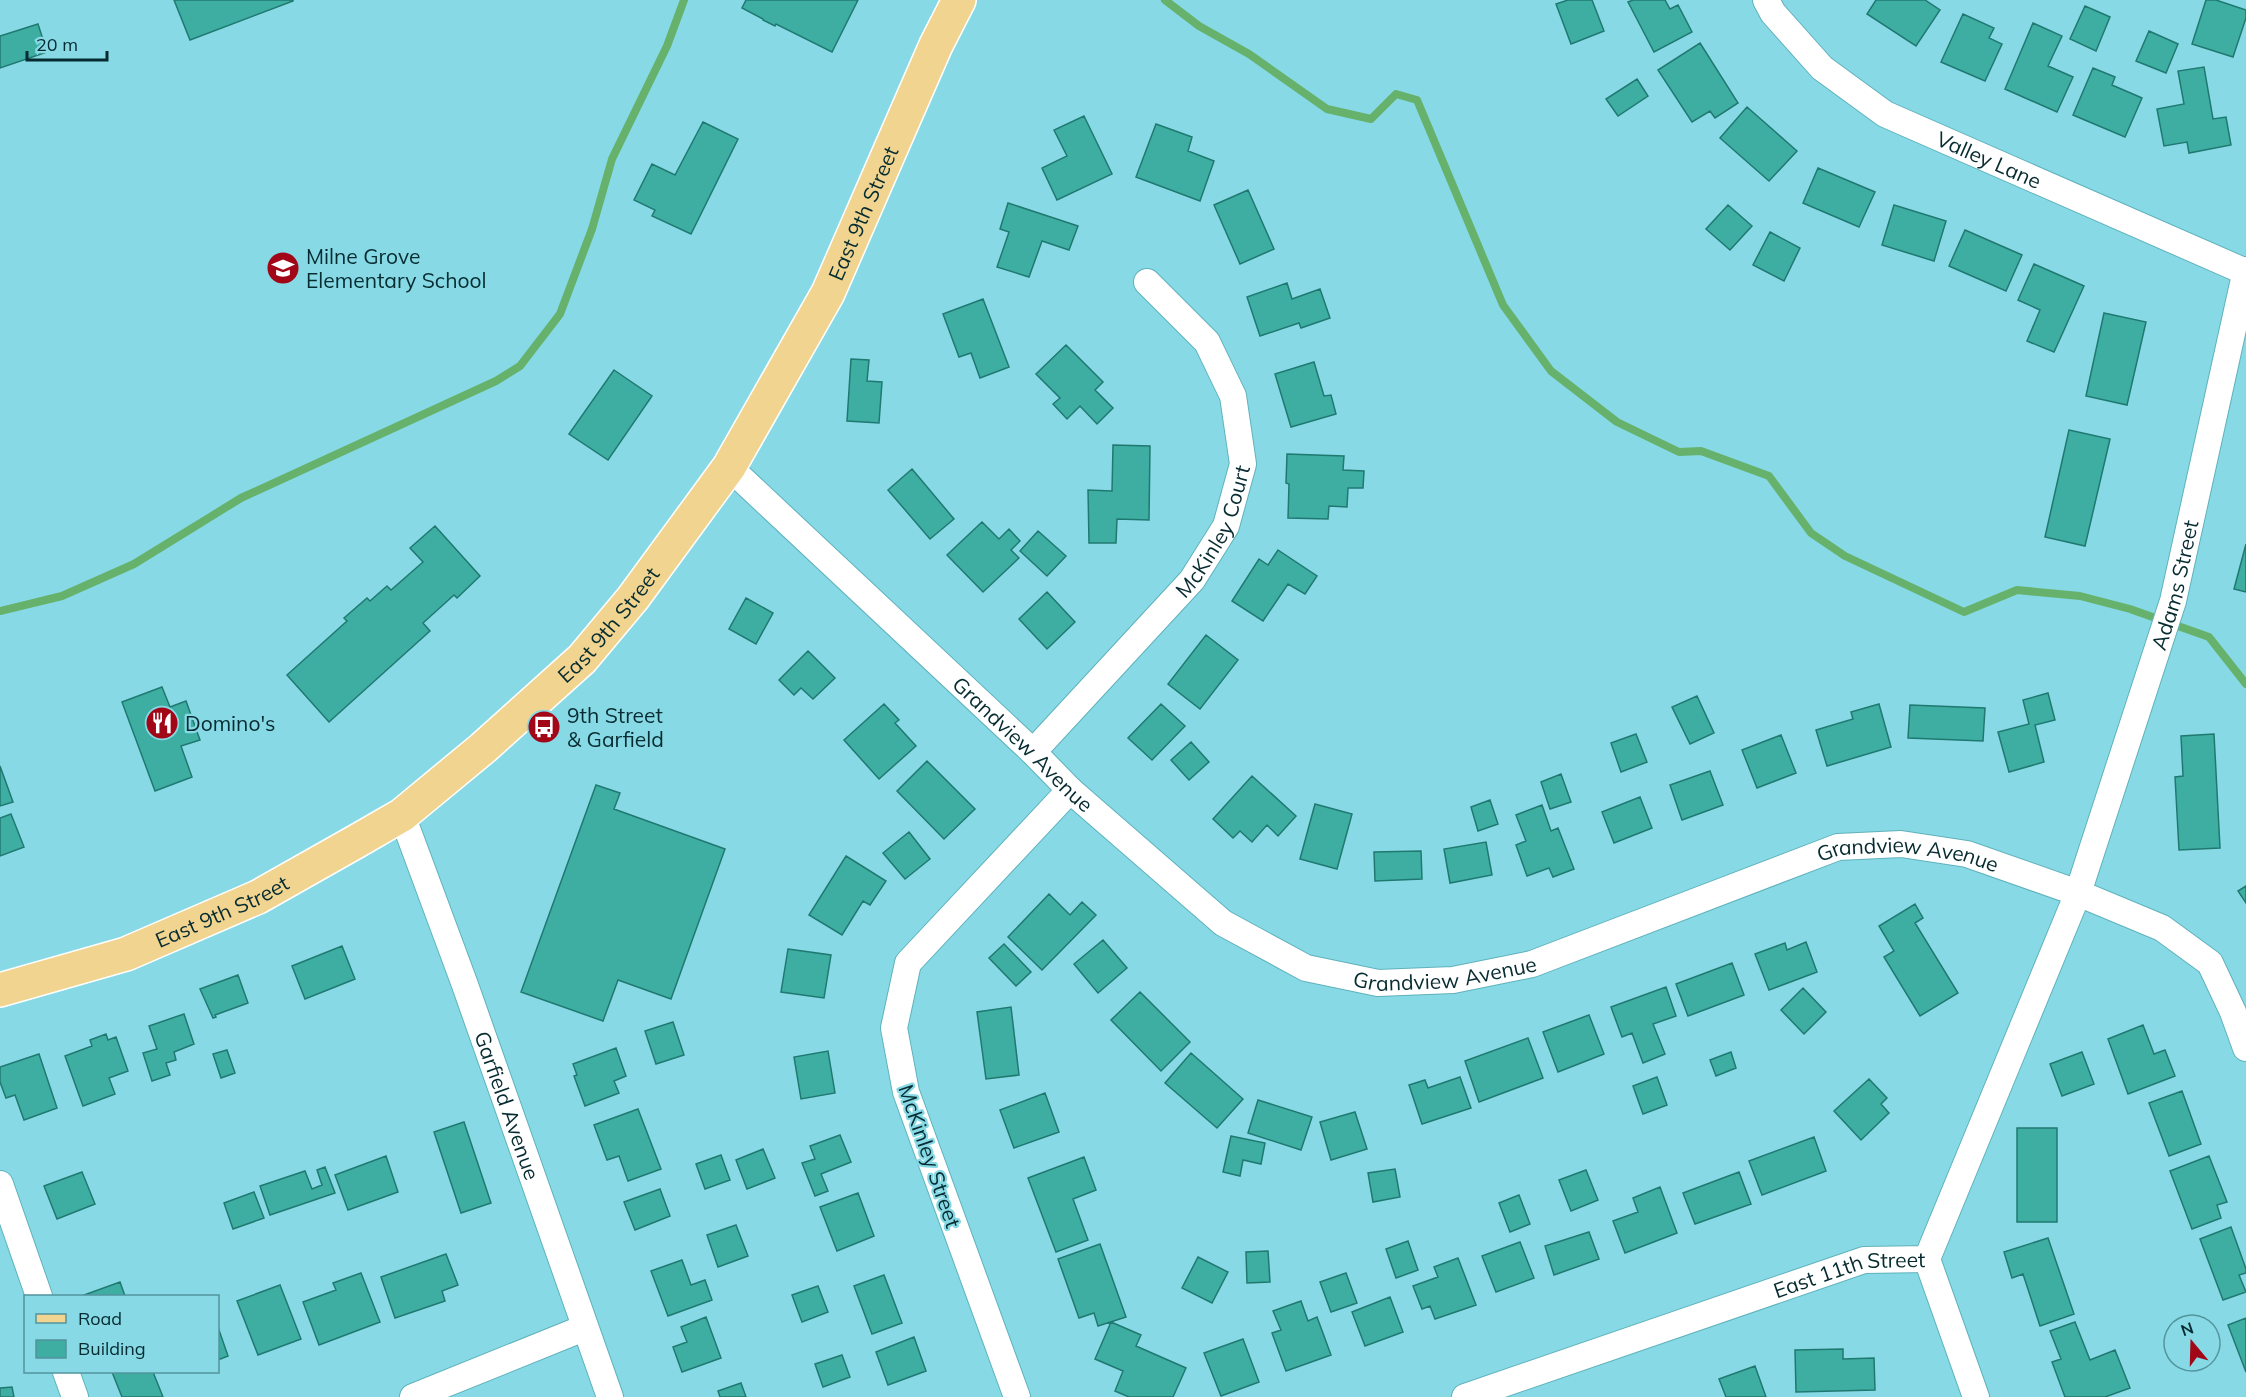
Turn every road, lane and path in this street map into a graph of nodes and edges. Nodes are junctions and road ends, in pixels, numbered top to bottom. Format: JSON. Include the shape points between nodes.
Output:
{"nodes":[{"id":1,"x":958,"y":0,"type":"edge"},
{"id":2,"x":1766,"y":0,"type":"edge"},
{"id":3,"x":2246,"y":271,"type":"edge"},
{"id":4,"x":1148,"y":282,"type":"dead end"},
{"id":5,"x":729,"y":467,"type":"junction"},
{"id":6,"x":1033,"y":752,"type":"junction"},
{"id":7,"x":1070,"y":790,"type":"junction"},
{"id":8,"x":402,"y":815,"type":"junction"},
{"id":9,"x":2078,"y":893,"type":"junction"},
{"id":10,"x":0,"y":990,"type":"edge"},
{"id":11,"x":2246,"y":1048,"type":"edge"},
{"id":12,"x":0,"y":1184,"type":"edge"},
{"id":13,"x":1927,"y":1259,"type":"junction"},
{"id":14,"x":39,"y":1295,"type":"edge"},
{"id":15,"x":585,"y":1328,"type":"junction"},
{"id":16,"x":67,"y":1373,"type":"edge"},
{"id":17,"x":75,"y":1397,"type":"edge"},
{"id":18,"x":413,"y":1397,"type":"edge"},
{"id":19,"x":610,"y":1397,"type":"edge"},
{"id":20,"x":1017,"y":1397,"type":"edge"},
{"id":21,"x":1465,"y":1397,"type":"edge"},
{"id":22,"x":1976,"y":1397,"type":"edge"}],
"edges":[{"from":1,"to":5,"type":"main road","name":"East 9th Street","via":[[828,292]]},
{"from":2,"to":3,"type":"street","name":"Valley Lane","via":[[1822,68],[1885,114]]},
{"from":3,"to":9,"type":"street","name":"Adams Street","via":[[2175,591]]},
{"from":4,"to":6,"type":"street","name":"McKinley Court","via":[[1207,342],[1233,396],[1243,464],[1226,526],[1192,580]]},
{"from":5,"to":6,"type":"street","name":"Grandview Avenue"},
{"from":5,"to":8,"type":"main road","name":"East 9th Street","via":[[633,598],[582,659]]},
{"from":6,"to":7,"type":"street","name":"Grandview Avenue"},
{"from":7,"to":9,"type":"street","name":"Grandview Avenue","via":[[1223,923],[1306,968],[1378,983],[1453,980],[1532,964],[1838,847],[1901,844],[1967,854]]},
{"from":7,"to":20,"type":"street","name":"McKinley Street","via":[[908,963],[894,1028],[906,1092]]},
{"from":8,"to":10,"type":"main road","name":"East 9th Street","via":[[248,902],[126,954]]},
{"from":8,"to":15,"type":"street","name":"Garfield Avenue"},
{"from":9,"to":11,"type":"street","name":"Grandview Avenue","via":[[2162,928],[2210,963]]},
{"from":9,"to":13,"type":"street","name":"East 11th Street"},
{"from":12,"to":14,"type":"street"},
{"from":13,"to":21,"type":"street","name":"East 11th Street","via":[[1864,1260]]},
{"from":13,"to":22,"type":"street"},
{"from":15,"to":18,"type":"street"},
{"from":15,"to":19,"type":"street","name":"Garfield Avenue"},
{"from":16,"to":17,"type":"street"}]}
